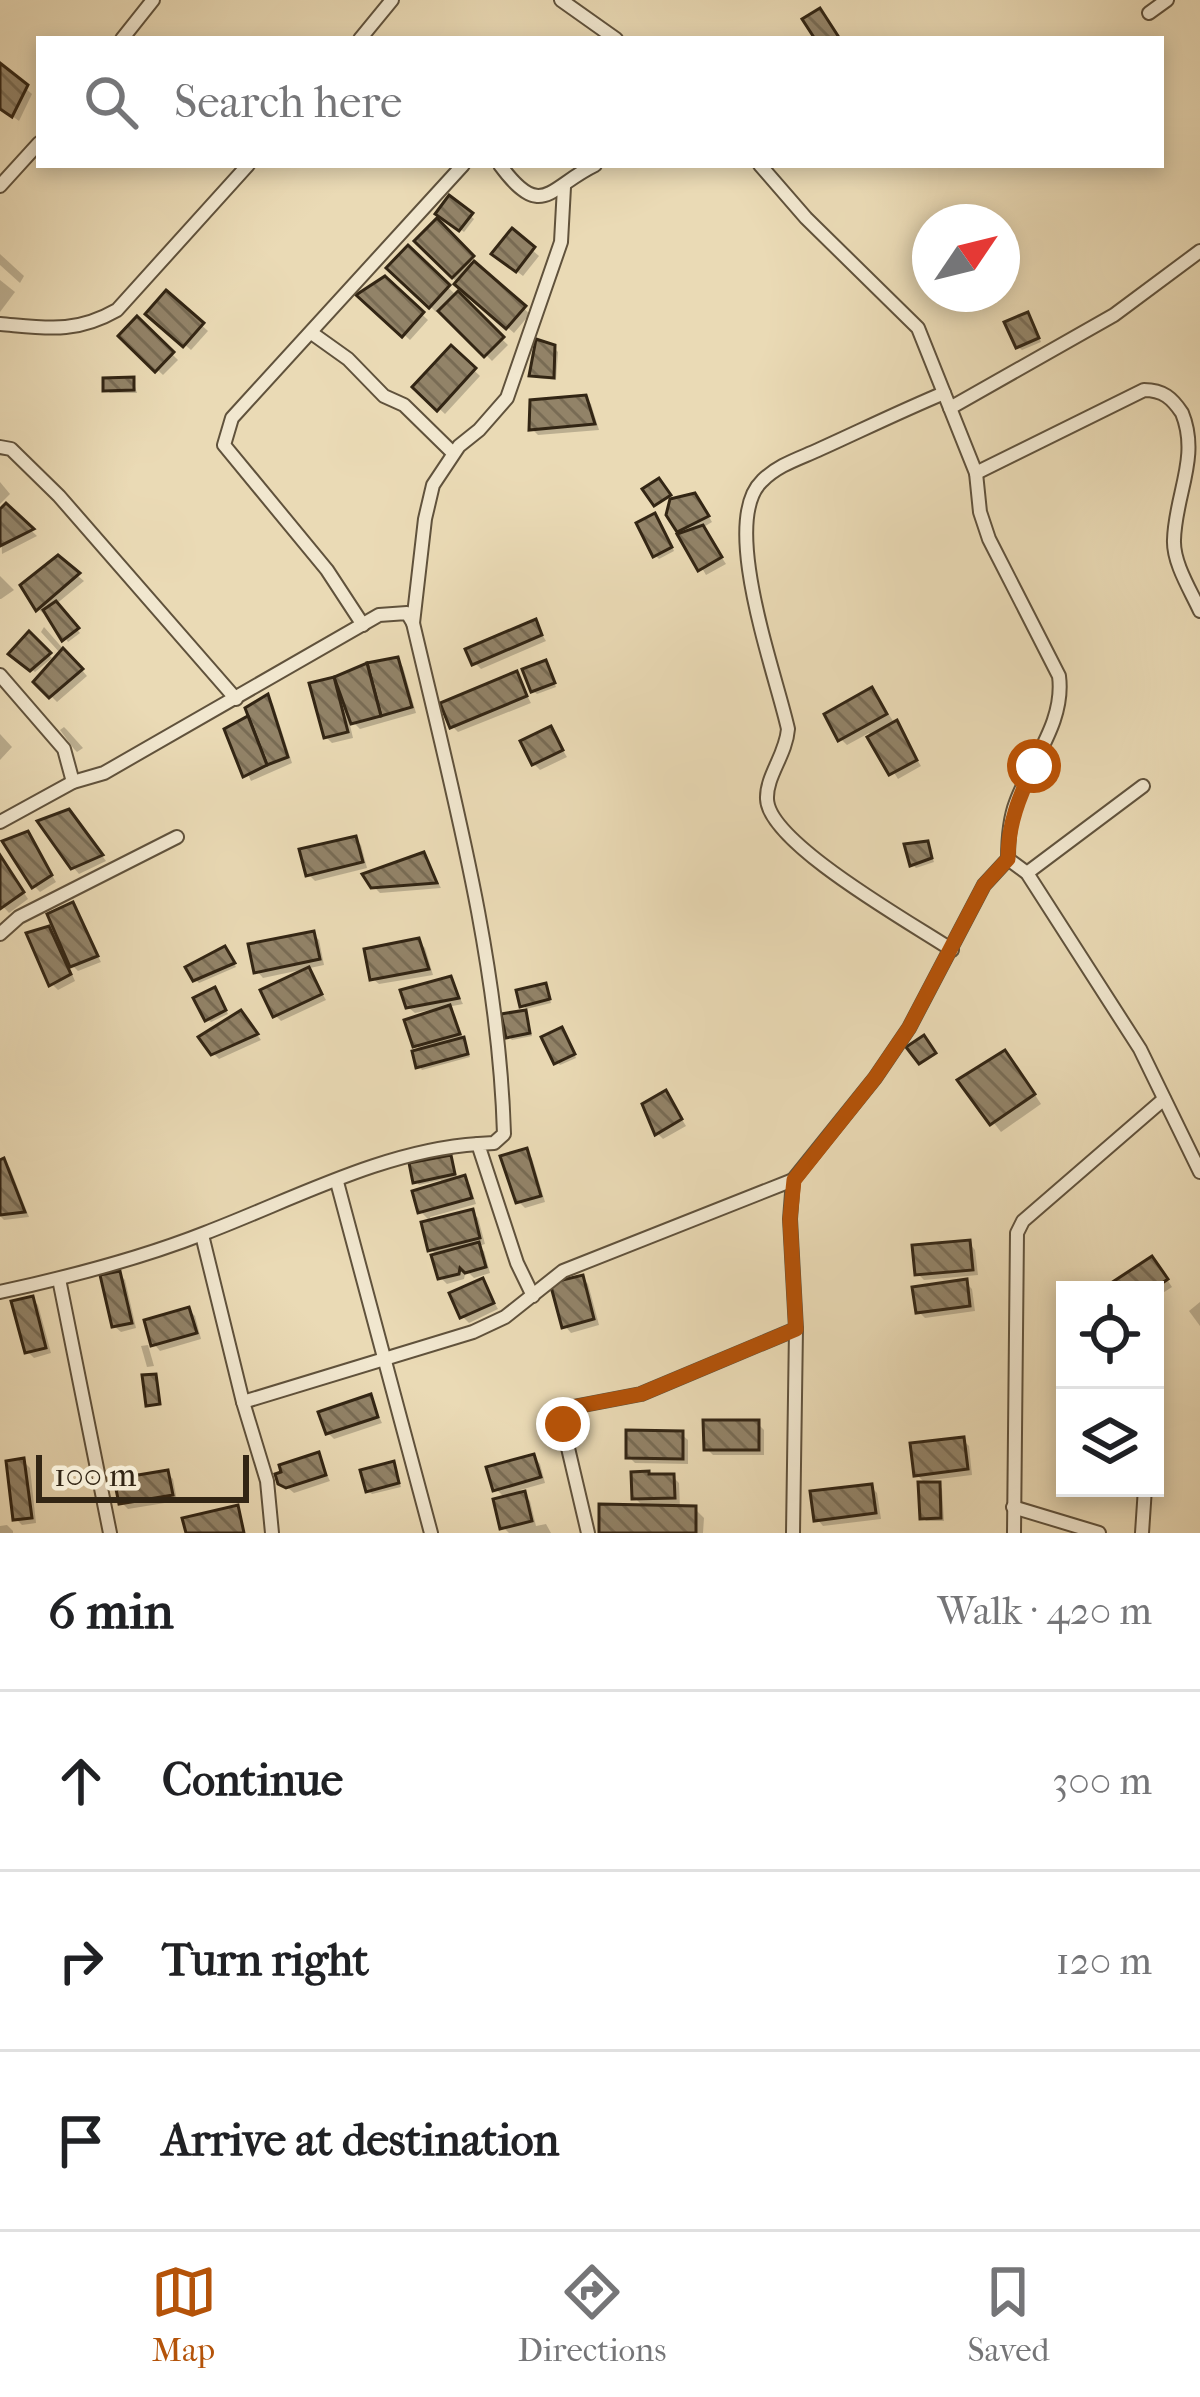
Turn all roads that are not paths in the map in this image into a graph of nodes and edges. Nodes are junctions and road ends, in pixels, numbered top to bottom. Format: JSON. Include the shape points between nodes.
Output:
{"nodes":[{"id":1,"x":153,"y":0,"type":"edge"},
{"id":2,"x":392,"y":0,"type":"edge"},
{"id":3,"x":561,"y":0,"type":"edge"},
{"id":4,"x":1167,"y":0,"type":"edge"},
{"id":5,"x":1149,"y":13,"type":"dead end"},
{"id":6,"x":124,"y":36,"type":"edge"},
{"id":7,"x":362,"y":36,"type":"edge"},
{"id":8,"x":612,"y":36,"type":"edge"},
{"id":9,"x":36,"y":146,"type":"edge"},
{"id":10,"x":245,"y":168,"type":"edge"},
{"id":11,"x":460,"y":168,"type":"edge"},
{"id":12,"x":502,"y":168,"type":"edge"},
{"id":13,"x":591,"y":168,"type":"edge"},
{"id":14,"x":763,"y":168,"type":"edge"},
{"id":15,"x":0,"y":186,"type":"edge"},
{"id":16,"x":564,"y":187,"type":"junction"},
{"id":17,"x":1200,"y":250,"type":"edge"},
{"id":18,"x":0,"y":324,"type":"edge"},
{"id":19,"x":313,"y":334,"type":"junction"},
{"id":20,"x":944,"y":393,"type":"junction"},
{"id":21,"x":950,"y":408,"type":"junction"},
{"id":22,"x":0,"y":447,"type":"edge"},
{"id":23,"x":454,"y":453,"type":"junction"},
{"id":24,"x":976,"y":473,"type":"junction"},
{"id":25,"x":1200,"y":611,"type":"edge"},
{"id":26,"x":413,"y":623,"type":"junction"},
{"id":27,"x":363,"y":625,"type":"junction"},
{"id":28,"x":0,"y":675,"type":"edge"},
{"id":29,"x":236,"y":699,"type":"junction"},
{"id":30,"x":74,"y":782,"type":"junction"},
{"id":31,"x":1143,"y":786,"type":"dead end"},
{"id":32,"x":0,"y":822,"type":"edge"},
{"id":33,"x":177,"y":837,"type":"dead end"},
{"id":34,"x":1008,"y":859,"type":"junction"},
{"id":35,"x":1027,"y":873,"type":"junction"},
{"id":36,"x":0,"y":934,"type":"edge"},
{"id":37,"x":952,"y":950,"type":"junction"},
{"id":38,"x":1164,"y":1099,"type":"junction"},
{"id":39,"x":478,"y":1144,"type":"junction"},
{"id":40,"x":1200,"y":1172,"type":"edge"},
{"id":41,"x":794,"y":1180,"type":"junction"},
{"id":42,"x":337,"y":1182,"type":"junction"},
{"id":43,"x":202,"y":1235,"type":"junction"},
{"id":44,"x":59,"y":1279,"type":"junction"},
{"id":45,"x":0,"y":1292,"type":"edge"},
{"id":46,"x":533,"y":1296,"type":"junction"},
{"id":47,"x":796,"y":1329,"type":"junction"},
{"id":48,"x":386,"y":1358,"type":"junction"},
{"id":49,"x":243,"y":1402,"type":"junction"},
{"id":50,"x":1144,"y":1497,"type":"edge"},
{"id":51,"x":1013,"y":1507,"type":"junction"},
{"id":52,"x":110,"y":1533,"type":"edge"},
{"id":53,"x":272,"y":1533,"type":"edge"},
{"id":54,"x":431,"y":1533,"type":"edge"},
{"id":55,"x":588,"y":1533,"type":"edge"},
{"id":56,"x":793,"y":1533,"type":"edge"},
{"id":57,"x":1014,"y":1533,"type":"edge"},
{"id":58,"x":1099,"y":1533,"type":"edge"},
{"id":59,"x":1142,"y":1533,"type":"edge"}],
"edges":[{"from":1,"to":6,"type":"street"},
{"from":2,"to":7,"type":"street"},
{"from":3,"to":8,"type":"street"},
{"from":4,"to":5,"type":"street"},
{"from":9,"to":15,"type":"street"},
{"from":10,"to":18,"type":"street","via":[[117,310],[70,329]]},
{"from":11,"to":19,"type":"street"},
{"from":12,"to":16,"type":"street","via":[[532,197]]},
{"from":13,"to":16,"type":"street"},
{"from":14,"to":20,"type":"street","via":[[918,328]]},
{"from":16,"to":23,"type":"street","via":[[561,242],[507,398]]},
{"from":17,"to":21,"type":"street","via":[[1114,315]]},
{"from":19,"to":23,"type":"street"},
{"from":19,"to":27,"type":"street","via":[[232,418],[224,445]]},
{"from":20,"to":21,"type":"street"},
{"from":20,"to":37,"type":"street","via":[[785,463],[759,483],[746,507],[746,542],[788,728],[768,809],[800,850]]},
{"from":21,"to":24,"type":"street"},
{"from":22,"to":29,"type":"street","via":[[58,496]]},
{"from":23,"to":26,"type":"street","via":[[433,485]]},
{"from":24,"to":25,"type":"street","via":[[1144,390],[1159,390],[1187,419],[1197,450],[1173,542]]},
{"from":24,"to":34,"type":"street","via":[[989,539],[1059,676],[1062,700],[1016,802]]},
{"from":26,"to":27,"type":"street","via":[[397,612]]},
{"from":26,"to":39,"type":"street","via":[[485,959],[504,1134]]},
{"from":27,"to":29,"type":"street"},
{"from":28,"to":30,"type":"street","via":[[64,749]]},
{"from":29,"to":30,"type":"street"},
{"from":30,"to":32,"type":"street"},
{"from":31,"to":35,"type":"street"},
{"from":33,"to":36,"type":"street"},
{"from":34,"to":35,"type":"street"},
{"from":34,"to":37,"type":"street","via":[[984,885]]},
{"from":35,"to":38,"type":"street"},
{"from":37,"to":41,"type":"street","via":[[875,1078]]},
{"from":38,"to":40,"type":"street"},
{"from":38,"to":51,"type":"street","via":[[1017,1233]]},
{"from":39,"to":42,"type":"street"},
{"from":39,"to":46,"type":"street"},
{"from":41,"to":46,"type":"street","via":[[563,1271]]},
{"from":41,"to":47,"type":"street"},
{"from":42,"to":43,"type":"street"},
{"from":42,"to":48,"type":"street"},
{"from":43,"to":44,"type":"street"},
{"from":43,"to":49,"type":"street"},
{"from":44,"to":45,"type":"street"},
{"from":44,"to":52,"type":"street"},
{"from":46,"to":48,"type":"street","via":[[473,1332]]},
{"from":47,"to":55,"type":"street","via":[[641,1394],[560,1414]]},
{"from":47,"to":56,"type":"street"},
{"from":48,"to":49,"type":"street"},
{"from":48,"to":54,"type":"street"},
{"from":49,"to":53,"type":"street","via":[[267,1481]]},
{"from":50,"to":59,"type":"street"},
{"from":51,"to":57,"type":"street"},
{"from":51,"to":58,"type":"street"}]}
